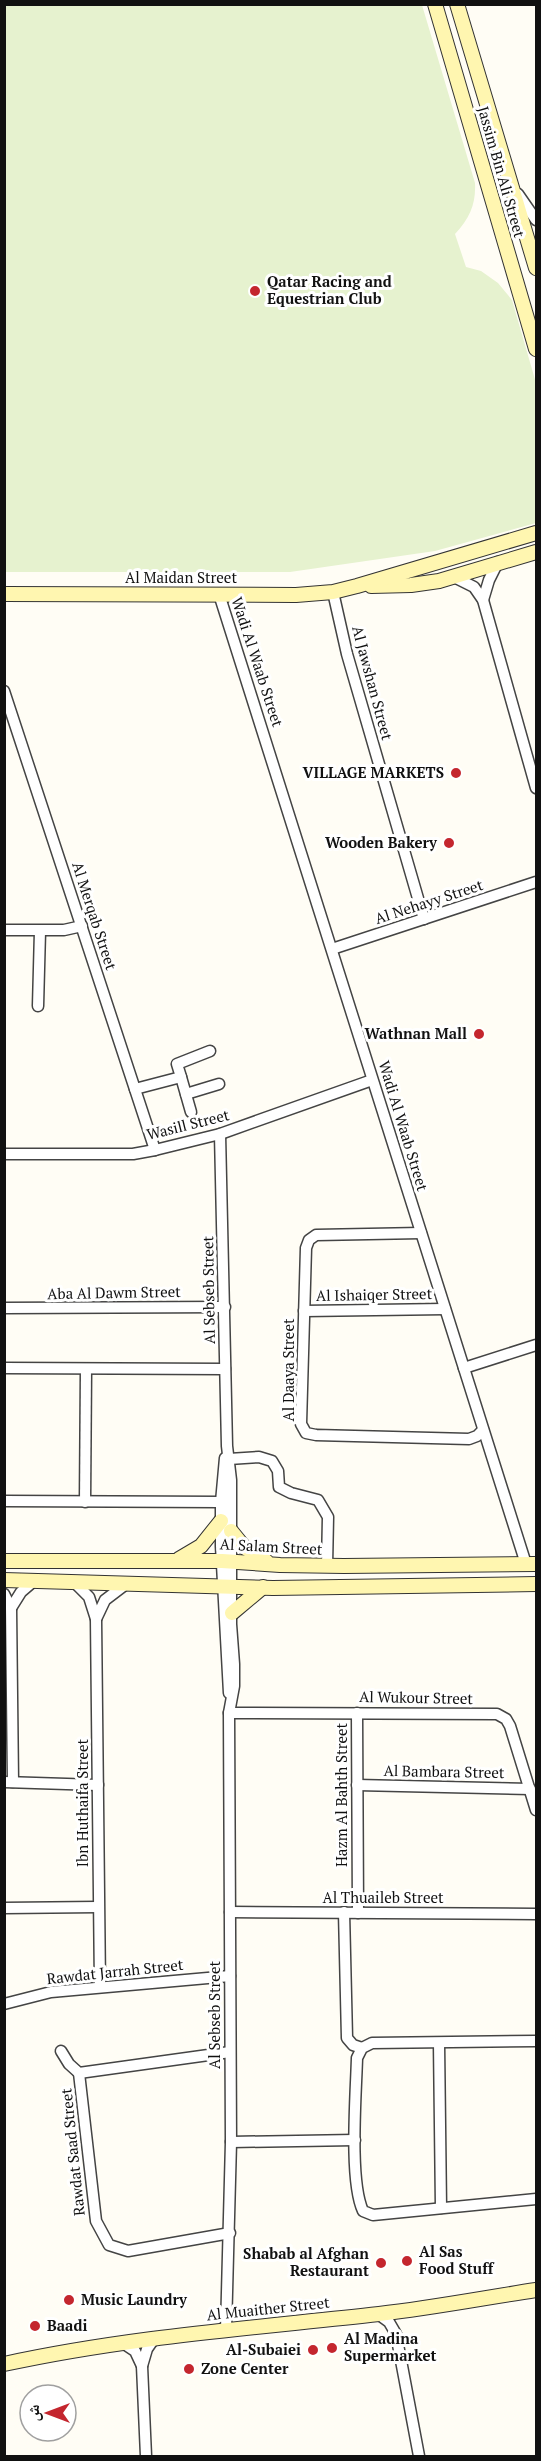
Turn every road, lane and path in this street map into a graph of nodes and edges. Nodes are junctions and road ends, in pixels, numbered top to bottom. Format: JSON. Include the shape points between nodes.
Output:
{"nodes":[{"id":1,"x":435,"y":4,"type":"edge"},
{"id":2,"x":457,"y":4,"type":"edge"},
{"id":3,"x":512,"y":184,"type":"junction"},
{"id":4,"x":537,"y":220,"type":"edge"},
{"id":5,"x":537,"y":268,"type":"edge"},
{"id":6,"x":537,"y":349,"type":"edge"},
{"id":7,"x":537,"y":533,"type":"edge"},
{"id":8,"x":534,"y":554,"type":"edge"},
{"id":9,"x":498,"y":562,"type":"junction"},
{"id":10,"x":454,"y":577,"type":"junction"},
{"id":11,"x":357,"y":586,"type":"junction"},
{"id":12,"x":333,"y":592,"type":"junction"},
{"id":13,"x":4,"y":594,"type":"edge"},
{"id":14,"x":219,"y":594,"type":"junction"},
{"id":15,"x":483,"y":600,"type":"junction"},
{"id":16,"x":4,"y":692,"type":"edge"},
{"id":17,"x":537,"y":788,"type":"edge"},
{"id":18,"x":537,"y":882,"type":"edge"},
{"id":19,"x":424,"y":919,"type":"junction"},
{"id":20,"x":82,"y":926,"type":"junction"},
{"id":21,"x":4,"y":930,"type":"edge"},
{"id":22,"x":40,"y":931,"type":"junction"},
{"id":23,"x":332,"y":949,"type":"junction"},
{"id":24,"x":38,"y":1006,"type":"dead end"},
{"id":25,"x":210,"y":1051,"type":"dead end"},
{"id":26,"x":181,"y":1077,"type":"junction"},
{"id":27,"x":372,"y":1080,"type":"junction"},
{"id":28,"x":219,"y":1084,"type":"dead end"},
{"id":29,"x":135,"y":1089,"type":"junction"},
{"id":30,"x":186,"y":1094,"type":"junction"},
{"id":31,"x":191,"y":1112,"type":"dead end"},
{"id":32,"x":220,"y":1134,"type":"junction"},
{"id":33,"x":155,"y":1150,"type":"junction"},
{"id":34,"x":4,"y":1155,"type":"edge"},
{"id":35,"x":421,"y":1233,"type":"junction"},
{"id":36,"x":225,"y":1306,"type":"junction"},
{"id":37,"x":4,"y":1308,"type":"edge"},
{"id":38,"x":445,"y":1309,"type":"junction"},
{"id":39,"x":304,"y":1311,"type":"junction"},
{"id":40,"x":537,"y":1345,"type":"edge"},
{"id":41,"x":4,"y":1368,"type":"edge"},
{"id":42,"x":464,"y":1368,"type":"junction"},
{"id":43,"x":86,"y":1369,"type":"junction"},
{"id":44,"x":225,"y":1369,"type":"junction"},
{"id":45,"x":483,"y":1430,"type":"junction"},
{"id":46,"x":226,"y":1446,"type":"junction"},
{"id":47,"x":229,"y":1459,"type":"junction"},
{"id":48,"x":4,"y":1502,"type":"edge"},
{"id":49,"x":85,"y":1502,"type":"junction"},
{"id":50,"x":221,"y":1502,"type":"junction"},
{"id":51,"x":226,"y":1526,"type":"junction"},
{"id":52,"x":227,"y":1561,"type":"junction"},
{"id":53,"x":4,"y":1562,"type":"edge"},
{"id":54,"x":173,"y":1562,"type":"junction"},
{"id":55,"x":271,"y":1564,"type":"junction"},
{"id":56,"x":531,"y":1564,"type":"edge"},
{"id":57,"x":327,"y":1566,"type":"junction"},
{"id":58,"x":4,"y":1580,"type":"edge"},
{"id":59,"x":35,"y":1581,"type":"junction"},
{"id":60,"x":75,"y":1583,"type":"junction"},
{"id":61,"x":129,"y":1583,"type":"junction"},
{"id":62,"x":537,"y":1584,"type":"edge"},
{"id":63,"x":227,"y":1586,"type":"junction"},
{"id":64,"x":263,"y":1587,"type":"junction"},
{"id":65,"x":4,"y":1594,"type":"edge"},
{"id":66,"x":11,"y":1608,"type":"junction"},
{"id":67,"x":232,"y":1613,"type":"junction"},
{"id":68,"x":96,"y":1619,"type":"junction"},
{"id":69,"x":230,"y":1700,"type":"junction"},
{"id":70,"x":229,"y":1713,"type":"junction"},
{"id":71,"x":357,"y":1713,"type":"junction"},
{"id":72,"x":8,"y":1782,"type":"edge"},
{"id":73,"x":99,"y":1785,"type":"junction"},
{"id":74,"x":357,"y":1785,"type":"junction"},
{"id":75,"x":530,"y":1789,"type":"junction"},
{"id":76,"x":537,"y":1810,"type":"edge"},
{"id":77,"x":98,"y":1907,"type":"junction"},
{"id":78,"x":4,"y":1908,"type":"edge"},
{"id":79,"x":230,"y":1912,"type":"junction"},
{"id":80,"x":344,"y":1912,"type":"junction"},
{"id":81,"x":358,"y":1912,"type":"junction"},
{"id":82,"x":537,"y":1914,"type":"edge"},
{"id":83,"x":230,"y":1976,"type":"junction"},
{"id":84,"x":100,"y":1987,"type":"junction"},
{"id":85,"x":4,"y":2004,"type":"edge"},
{"id":86,"x":537,"y":2041,"type":"edge"},
{"id":87,"x":439,"y":2043,"type":"junction"},
{"id":88,"x":362,"y":2048,"type":"junction"},
{"id":89,"x":61,"y":2051,"type":"dead end"},
{"id":90,"x":230,"y":2052,"type":"junction"},
{"id":91,"x":79,"y":2073,"type":"junction"},
{"id":92,"x":355,"y":2140,"type":"junction"},
{"id":93,"x":231,"y":2142,"type":"junction"},
{"id":94,"x":537,"y":2199,"type":"edge"},
{"id":95,"x":441,"y":2208,"type":"junction"},
{"id":96,"x":230,"y":2233,"type":"junction"},
{"id":97,"x":537,"y":2290,"type":"edge"},
{"id":98,"x":409,"y":2310,"type":"junction"},
{"id":99,"x":378,"y":2314,"type":"junction"},
{"id":100,"x":226,"y":2330,"type":"junction"},
{"id":101,"x":396,"y":2334,"type":"junction"},
{"id":102,"x":154,"y":2339,"type":"junction"},
{"id":103,"x":123,"y":2343,"type":"junction"},
{"id":104,"x":4,"y":2364,"type":"edge"},
{"id":105,"x":142,"y":2366,"type":"junction"},
{"id":106,"x":146,"y":2457,"type":"edge"},
{"id":107,"x":419,"y":2457,"type":"edge"}],
"edges":[{"from":1,"to":6,"type":"street","name":"Jassim Bin Ali Street"},
{"from":2,"to":3,"type":"street","name":"Jassim Bin Ali Street"},
{"from":3,"to":4,"type":"street"},
{"from":3,"to":5,"type":"street","name":"Jassim Bin Ali Street"},
{"from":7,"to":11,"type":"street","name":"Al Maidan Street"},
{"from":8,"to":9,"type":"street","name":"Al Maidan Street"},
{"from":9,"to":10,"type":"street","name":"Al Maidan Street"},
{"from":9,"to":15,"type":"street"},
{"from":10,"to":11,"type":"street","name":"Al Maidan Street","via":[[411,585]]},
{"from":10,"to":15,"type":"street","via":[[474,587]]},
{"from":11,"to":12,"type":"street","name":"Al Maidan Street"},
{"from":12,"to":14,"type":"street","name":"Al Maidan Street"},
{"from":12,"to":19,"type":"street","name":"Al Jawshan Street","via":[[347,654]]},
{"from":13,"to":14,"type":"street","name":"Al Maidan Street"},
{"from":14,"to":23,"type":"street","name":"Wadi Al Waab Street"},
{"from":15,"to":17,"type":"street"},
{"from":16,"to":20,"type":"street","name":"Al Merqab Street"},
{"from":18,"to":19,"type":"street","name":"Al Nehayy Street"},
{"from":19,"to":23,"type":"street","name":"Al Nehayy Street"},
{"from":20,"to":22,"type":"street"},
{"from":20,"to":29,"type":"street","name":"Al Merqab Street"},
{"from":21,"to":22,"type":"street"},
{"from":22,"to":24,"type":"street"},
{"from":23,"to":27,"type":"street","name":"Wadi Al Waab Street"},
{"from":25,"to":26,"type":"street","via":[[177,1064]]},
{"from":26,"to":29,"type":"street"},
{"from":26,"to":30,"type":"street"},
{"from":27,"to":32,"type":"street","name":"Wasill Street"},
{"from":27,"to":35,"type":"street","name":"Wadi Al Waab Street"},
{"from":28,"to":30,"type":"street"},
{"from":29,"to":33,"type":"street","name":"Al Merqab Street"},
{"from":30,"to":31,"type":"street"},
{"from":32,"to":33,"type":"street","name":"Wasill Street"},
{"from":32,"to":36,"type":"street","name":"Al Sebseb Street"},
{"from":33,"to":34,"type":"street","name":"Wasill Street","via":[[133,1154]]},
{"from":35,"to":38,"type":"street","name":"Wadi Al Waab Street"},
{"from":35,"to":39,"type":"street","name":"Al Daaya Street","via":[[316,1235],[306,1248]]},
{"from":36,"to":37,"type":"street","name":"Aba Al Dawm Street"},
{"from":36,"to":44,"type":"street","name":"Al Sebseb Street"},
{"from":38,"to":39,"type":"street","name":"Al Ishaiqer Street"},
{"from":38,"to":42,"type":"street","name":"Wadi Al Waab Street"},
{"from":39,"to":45,"type":"street","name":"Al Daaya Street","via":[[302,1424],[306,1433],[469,1439]]},
{"from":40,"to":42,"type":"street"},
{"from":41,"to":43,"type":"street"},
{"from":42,"to":45,"type":"street","name":"Wadi Al Waab Street"},
{"from":43,"to":44,"type":"street"},
{"from":43,"to":49,"type":"street"},
{"from":44,"to":46,"type":"street","name":"Al Sebseb Street"},
{"from":45,"to":56,"type":"street","name":"Wadi Al Waab Street"},
{"from":46,"to":47,"type":"street","name":"Al Sebseb Street"},
{"from":46,"to":50,"type":"street","name":"Al Sebseb Street"},
{"from":47,"to":51,"type":"street","name":"Al Sebseb Street"},
{"from":47,"to":57,"type":"street","via":[[259,1457],[272,1461],[278,1471],[279,1487],[318,1500],[328,1516]]},
{"from":48,"to":49,"type":"street"},
{"from":49,"to":50,"type":"street"},
{"from":50,"to":51,"type":"street","name":"Al Sebseb Street"},
{"from":51,"to":52,"type":"street","name":"Al Sebseb Street"},
{"from":51,"to":54,"type":"street"},
{"from":51,"to":55,"type":"street","via":[[244,1547]]},
{"from":52,"to":54,"type":"street","name":"Al Salam Street"},
{"from":52,"to":55,"type":"street","name":"Al Salam Street"},
{"from":52,"to":63,"type":"street","name":"Al Sebseb Street"},
{"from":53,"to":54,"type":"street","name":"Al Salam Street"},
{"from":55,"to":57,"type":"street","name":"Al Salam Street"},
{"from":56,"to":57,"type":"street","name":"Al Salam Street"},
{"from":58,"to":59,"type":"street"},
{"from":59,"to":60,"type":"street"},
{"from":59,"to":66,"type":"street","via":[[21,1592]]},
{"from":60,"to":61,"type":"street"},
{"from":60,"to":68,"type":"street","name":"Ibn Huthaifa Street","via":[[89,1597]]},
{"from":61,"to":63,"type":"street"},
{"from":61,"to":68,"type":"street","via":[[105,1600]]},
{"from":62,"to":64,"type":"street"},
{"from":63,"to":64,"type":"street"},
{"from":63,"to":67,"type":"street","name":"Al Sebseb Street"},
{"from":63,"to":69,"type":"street","name":"Al Sebseb Street","via":[[226,1676]]},
{"from":64,"to":67,"type":"street"},
{"from":65,"to":66,"type":"street"},
{"from":66,"to":72,"type":"street"},
{"from":67,"to":69,"type":"street","name":"Al Sebseb Street","via":[[234,1676]]},
{"from":68,"to":73,"type":"street","name":"Ibn Huthaifa Street"},
{"from":69,"to":70,"type":"street","name":"Al Sebseb Street"},
{"from":70,"to":71,"type":"street","name":"Al Wukour Street"},
{"from":70,"to":79,"type":"street","name":"Al Sebseb Street"},
{"from":71,"to":74,"type":"street","name":"Hazm Al Bahth Street"},
{"from":71,"to":75,"type":"street","name":"Al Wukour Street","via":[[497,1714],[510,1726]]},
{"from":72,"to":73,"type":"street"},
{"from":73,"to":77,"type":"street","name":"Ibn Huthaifa Street"},
{"from":74,"to":75,"type":"street","name":"Al Bambara Street"},
{"from":74,"to":81,"type":"street","name":"Hazm Al Bahth Street"},
{"from":75,"to":76,"type":"street","name":"Al Wukour Street"},
{"from":77,"to":78,"type":"street"},
{"from":77,"to":84,"type":"street","name":"Ibn Huthaifa Street"},
{"from":79,"to":80,"type":"street","name":"Al Thuaileb Street"},
{"from":79,"to":83,"type":"street","name":"Al Sebseb Street"},
{"from":80,"to":81,"type":"street","name":"Al Thuaileb Street"},
{"from":80,"to":88,"type":"street","via":[[347,2038]]},
{"from":81,"to":82,"type":"street","name":"Al Thuaileb Street"},
{"from":83,"to":84,"type":"street","name":"Rawdat Jarrah Street"},
{"from":83,"to":90,"type":"street","name":"Al Sebseb Street"},
{"from":84,"to":85,"type":"street","name":"Rawdat Jarrah Street","via":[[51,1992]]},
{"from":86,"to":87,"type":"street"},
{"from":87,"to":88,"type":"street","via":[[372,2043]]},
{"from":87,"to":95,"type":"street"},
{"from":88,"to":92,"type":"street","via":[[357,2058]]},
{"from":89,"to":91,"type":"street","name":"Rawdat Saad Street"},
{"from":90,"to":91,"type":"street","name":"Rawdat Saad Street"},
{"from":90,"to":93,"type":"street","name":"Al Sebseb Street"},
{"from":91,"to":96,"type":"street","name":"Rawdat Saad Street","via":[[96,2221],[109,2245],[128,2251]]},
{"from":92,"to":93,"type":"street"},
{"from":92,"to":95,"type":"street","via":[[357,2199],[363,2211],[373,2215]]},
{"from":93,"to":96,"type":"street","name":"Al Sebseb Street"},
{"from":94,"to":95,"type":"street"},
{"from":96,"to":100,"type":"street","name":"Al Sebseb Street"},
{"from":97,"to":98,"type":"street","name":"Al Muaither Street"},
{"from":98,"to":99,"type":"street","name":"Al Muaither Street"},
{"from":98,"to":101,"type":"street"},
{"from":99,"to":100,"type":"street","name":"Al Muaither Street"},
{"from":99,"to":101,"type":"street"},
{"from":100,"to":102,"type":"street","name":"Al Muaither Street"},
{"from":101,"to":107,"type":"street"},
{"from":102,"to":103,"type":"street","name":"Al Muaither Street"},
{"from":102,"to":105,"type":"street"},
{"from":103,"to":104,"type":"street","name":"Al Muaither Street"},
{"from":103,"to":105,"type":"street","via":[[135,2351]]},
{"from":105,"to":106,"type":"street"}]}
